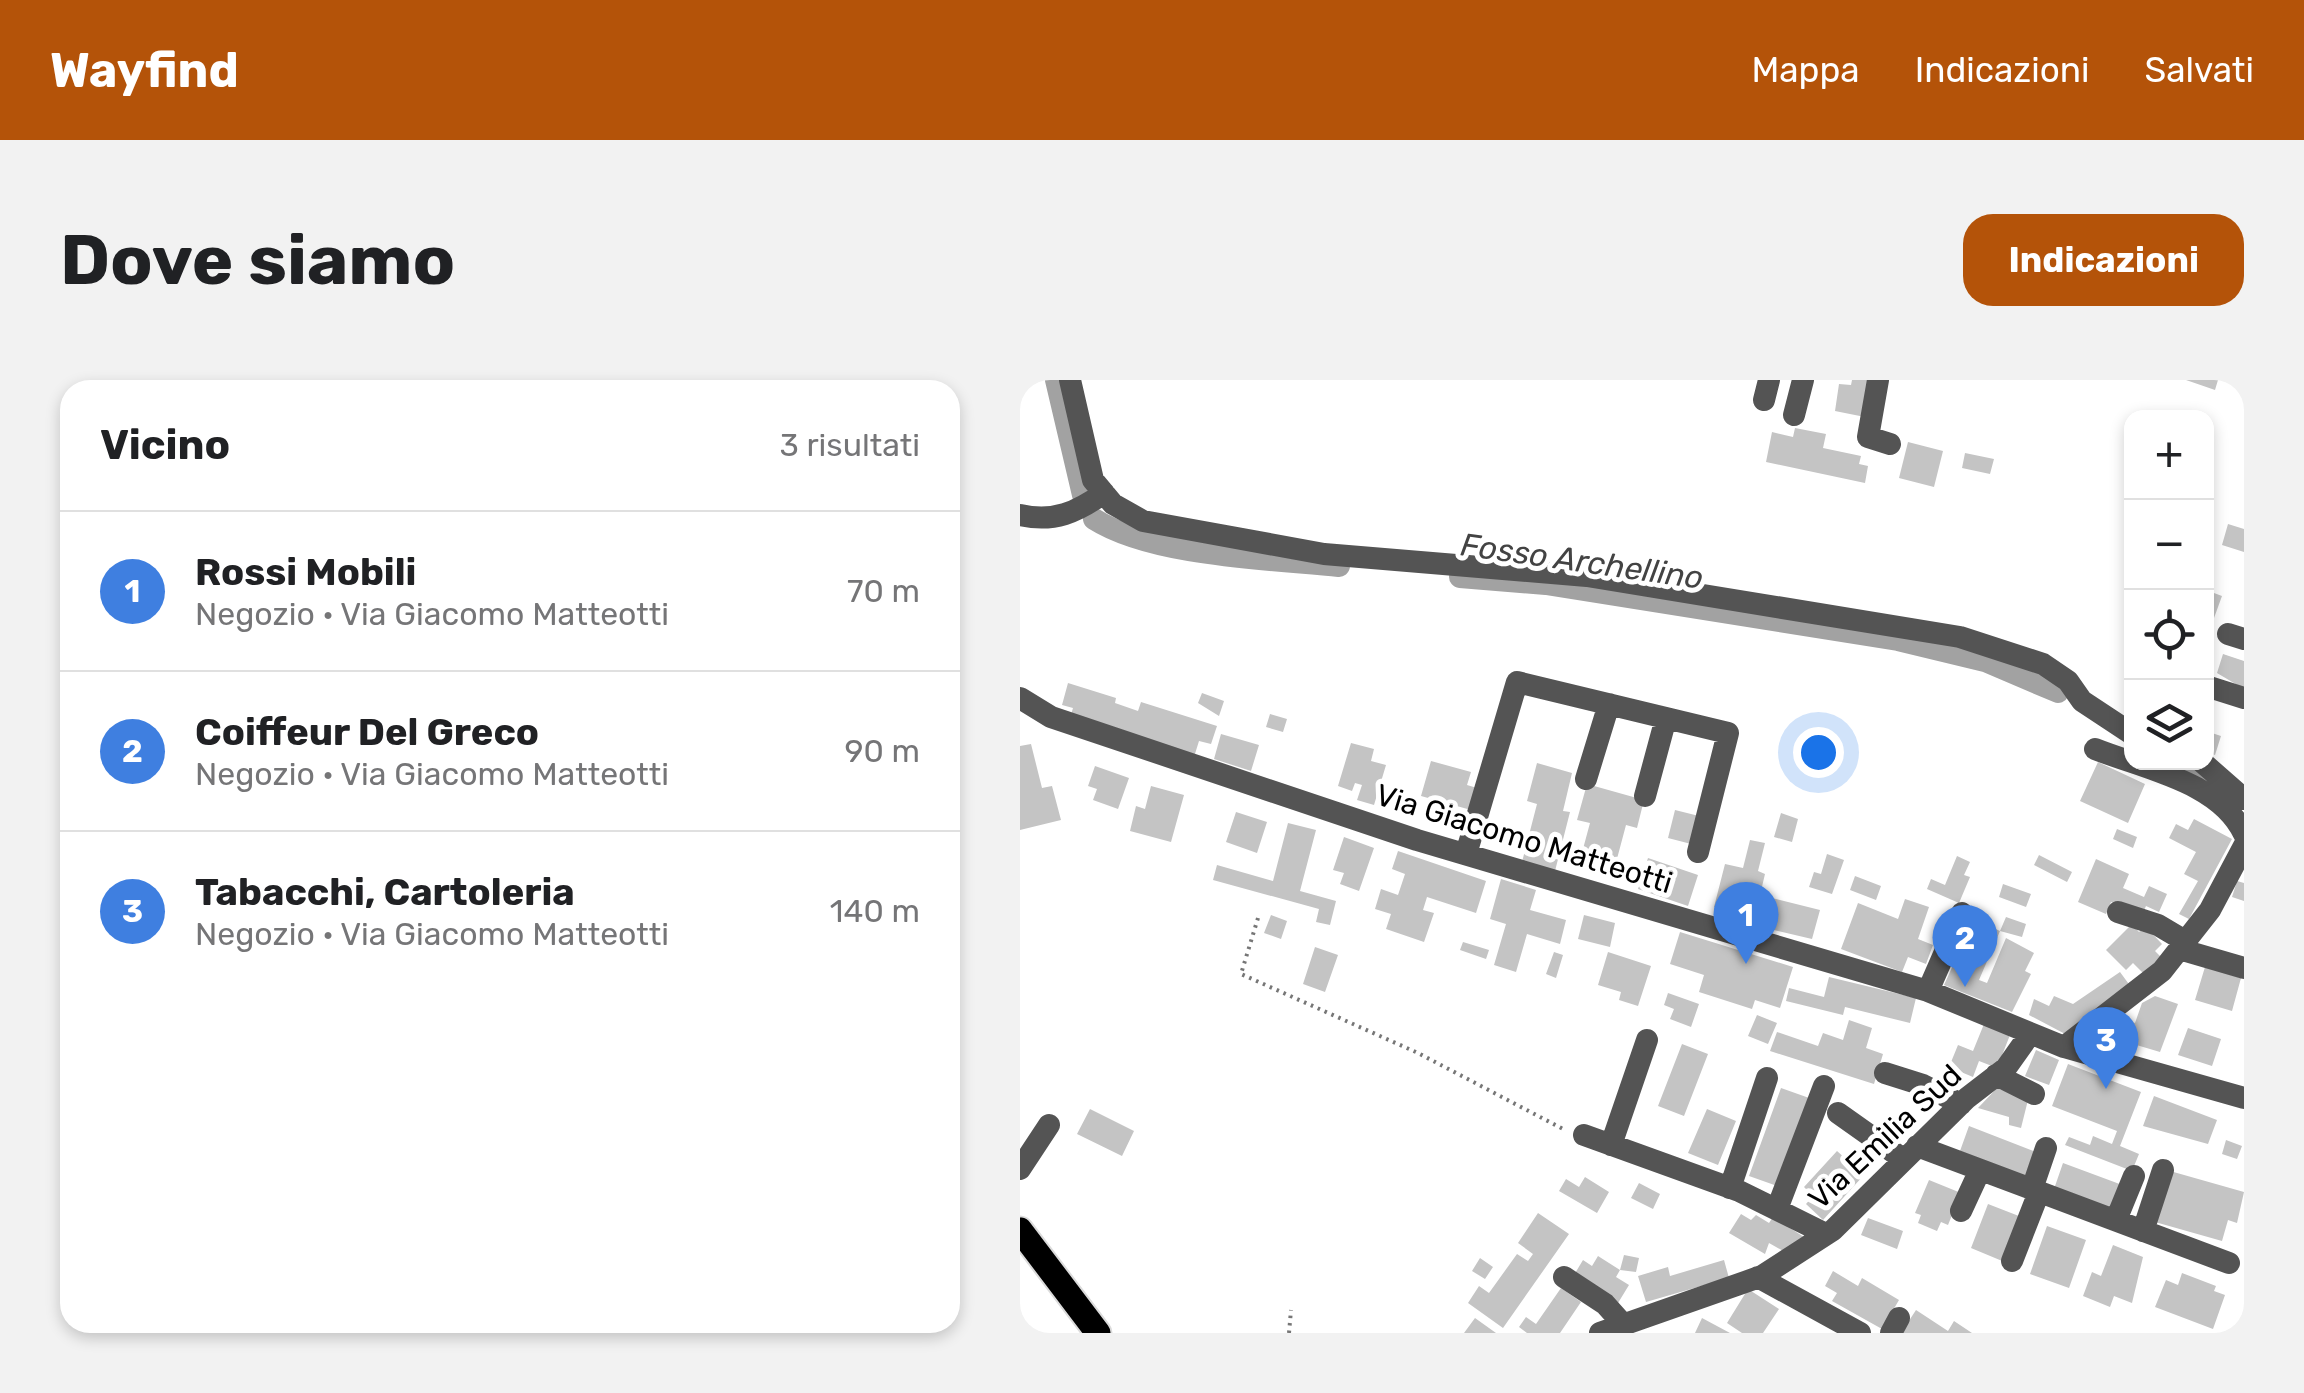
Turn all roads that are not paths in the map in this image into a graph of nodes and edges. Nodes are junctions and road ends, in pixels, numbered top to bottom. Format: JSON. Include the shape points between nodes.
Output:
{"nodes":[{"id":1,"x":1070,"y":380,"type":"edge"},
{"id":2,"x":1802,"y":380,"type":"edge"},
{"id":3,"x":1878,"y":380,"type":"edge"},
{"id":4,"x":1794,"y":415,"type":"dead end"},
{"id":5,"x":1890,"y":444,"type":"dead end"},
{"id":6,"x":1104,"y":493,"type":"junction"},
{"id":7,"x":1020,"y":515,"type":"edge"},
{"id":8,"x":2214,"y":689,"type":"edge"},
{"id":9,"x":1020,"y":698,"type":"edge"},
{"id":10,"x":2244,"y":698,"type":"edge"},
{"id":11,"x":1609,"y":704,"type":"junction"},
{"id":12,"x":1666,"y":718,"type":"junction"},
{"id":13,"x":2124,"y":729,"type":"edge"},
{"id":14,"x":2095,"y":748,"type":"dead end"},
{"id":15,"x":2211,"y":770,"type":"edge"},
{"id":16,"x":1586,"y":779,"type":"dead end"},
{"id":17,"x":1645,"y":796,"type":"dead end"},
{"id":18,"x":2244,"y":798,"type":"edge"},
{"id":19,"x":2244,"y":834,"type":"edge"},
{"id":20,"x":2244,"y":846,"type":"edge"},
{"id":21,"x":1698,"y":852,"type":"dead end"},
{"id":22,"x":1466,"y":854,"type":"junction"},
{"id":23,"x":2118,"y":912,"type":"dead end"},
{"id":24,"x":1962,"y":913,"type":"dead end"},
{"id":25,"x":2182,"y":945,"type":"junction"},
{"id":26,"x":2244,"y":968,"type":"edge"},
{"id":27,"x":1928,"y":991,"type":"junction"},
{"id":28,"x":2030,"y":1034,"type":"junction"},
{"id":29,"x":1647,"y":1040,"type":"dead end"},
{"id":30,"x":2064,"y":1047,"type":"junction"},
{"id":31,"x":1884,"y":1074,"type":"dead end"},
{"id":32,"x":1996,"y":1075,"type":"junction"},
{"id":33,"x":1767,"y":1078,"type":"dead end"},
{"id":34,"x":1824,"y":1086,"type":"dead end"},
{"id":35,"x":2034,"y":1094,"type":"dead end"},
{"id":36,"x":2244,"y":1098,"type":"edge"},
{"id":37,"x":1961,"y":1104,"type":"junction"},
{"id":38,"x":1838,"y":1114,"type":"dead end"},
{"id":39,"x":1048,"y":1126,"type":"dead end"},
{"id":40,"x":1584,"y":1135,"type":"road end"},
{"id":41,"x":1611,"y":1145,"type":"junction"},
{"id":42,"x":2046,"y":1148,"type":"dead end"},
{"id":43,"x":1910,"y":1153,"type":"junction"},
{"id":44,"x":1020,"y":1170,"type":"edge"},
{"id":45,"x":1980,"y":1170,"type":"junction"},
{"id":46,"x":2163,"y":1170,"type":"dead end"},
{"id":47,"x":2134,"y":1176,"type":"dead end"},
{"id":48,"x":1730,"y":1188,"type":"junction"},
{"id":49,"x":2036,"y":1190,"type":"junction"},
{"id":50,"x":1777,"y":1209,"type":"junction"},
{"id":51,"x":1961,"y":1212,"type":"dead end"},
{"id":52,"x":2116,"y":1220,"type":"junction"},
{"id":53,"x":1020,"y":1230,"type":"edge"},
{"id":54,"x":2143,"y":1230,"type":"junction"},
{"id":55,"x":1826,"y":1234,"type":"junction"},
{"id":56,"x":2012,"y":1262,"type":"dead end"},
{"id":57,"x":2230,"y":1263,"type":"dead end"},
{"id":58,"x":1564,"y":1277,"type":"dead end"},
{"id":59,"x":1758,"y":1278,"type":"junction"},
{"id":60,"x":1613,"y":1329,"type":"edge"},
{"id":61,"x":1098,"y":1333,"type":"edge"},
{"id":62,"x":1860,"y":1333,"type":"edge"}],
"edges":[{"from":1,"to":6,"type":"street","via":[[1093,480]]},
{"from":2,"to":4,"type":"street"},
{"from":3,"to":5,"type":"street","via":[[1868,437]]},
{"from":6,"to":7,"type":"street","via":[[1064,516]]},
{"from":6,"to":13,"type":"street","via":[[1144,520],[1239,541],[1587,576],[1960,638],[2044,664]]},
{"from":8,"to":10,"type":"street"},
{"from":9,"to":22,"type":"street","name":"Via Giacomo Matteotti","via":[[1051,717]]},
{"from":11,"to":12,"type":"street"},
{"from":11,"to":16,"type":"street"},
{"from":11,"to":22,"type":"street","via":[[1517,682]]},
{"from":12,"to":17,"type":"street"},
{"from":12,"to":21,"type":"street","via":[[1728,733]]},
{"from":14,"to":19,"type":"street","via":[[2213,796],[2234,813]]},
{"from":15,"to":18,"type":"street"},
{"from":20,"to":25,"type":"street","via":[[2210,910]]},
{"from":22,"to":27,"type":"street","name":"Via Giacomo Matteotti"},
{"from":23,"to":25,"type":"street","via":[[2158,925]]},
{"from":24,"to":27,"type":"street"},
{"from":25,"to":26,"type":"street"},
{"from":25,"to":30,"type":"street","via":[[2162,970]]},
{"from":27,"to":28,"type":"street","name":"Via Giacomo Matteotti"},
{"from":28,"to":30,"type":"street","name":"Via Giacomo Matteotti"},
{"from":28,"to":32,"type":"street","name":"Via Emilia Sud"},
{"from":29,"to":41,"type":"street"},
{"from":30,"to":36,"type":"street","name":"Via Giacomo Matteotti"},
{"from":31,"to":37,"type":"street"},
{"from":32,"to":35,"type":"street"},
{"from":32,"to":37,"type":"street","name":"Via Emilia Sud"},
{"from":33,"to":48,"type":"street"},
{"from":34,"to":50,"type":"street"},
{"from":37,"to":43,"type":"street","name":"Via Emilia Sud"},
{"from":38,"to":43,"type":"street"},
{"from":39,"to":44,"type":"street"},
{"from":40,"to":41,"type":"street"},
{"from":41,"to":48,"type":"street"},
{"from":42,"to":49,"type":"street"},
{"from":43,"to":45,"type":"street"},
{"from":43,"to":55,"type":"street","name":"Via Emilia Sud"},
{"from":45,"to":49,"type":"street"},
{"from":45,"to":51,"type":"street"},
{"from":46,"to":54,"type":"street"},
{"from":47,"to":52,"type":"street"},
{"from":48,"to":50,"type":"street"},
{"from":49,"to":52,"type":"street","via":[[2089,1220]]},
{"from":49,"to":56,"type":"street"},
{"from":50,"to":55,"type":"street"},
{"from":52,"to":54,"type":"street"},
{"from":53,"to":61,"type":"main road"},
{"from":54,"to":57,"type":"street"},
{"from":55,"to":59,"type":"street","name":"Via Emilia Sud"},
{"from":58,"to":60,"type":"street","via":[[1605,1304]]},
{"from":59,"to":60,"type":"street","name":"Via Emilia Sud"},
{"from":59,"to":62,"type":"street"}]}
